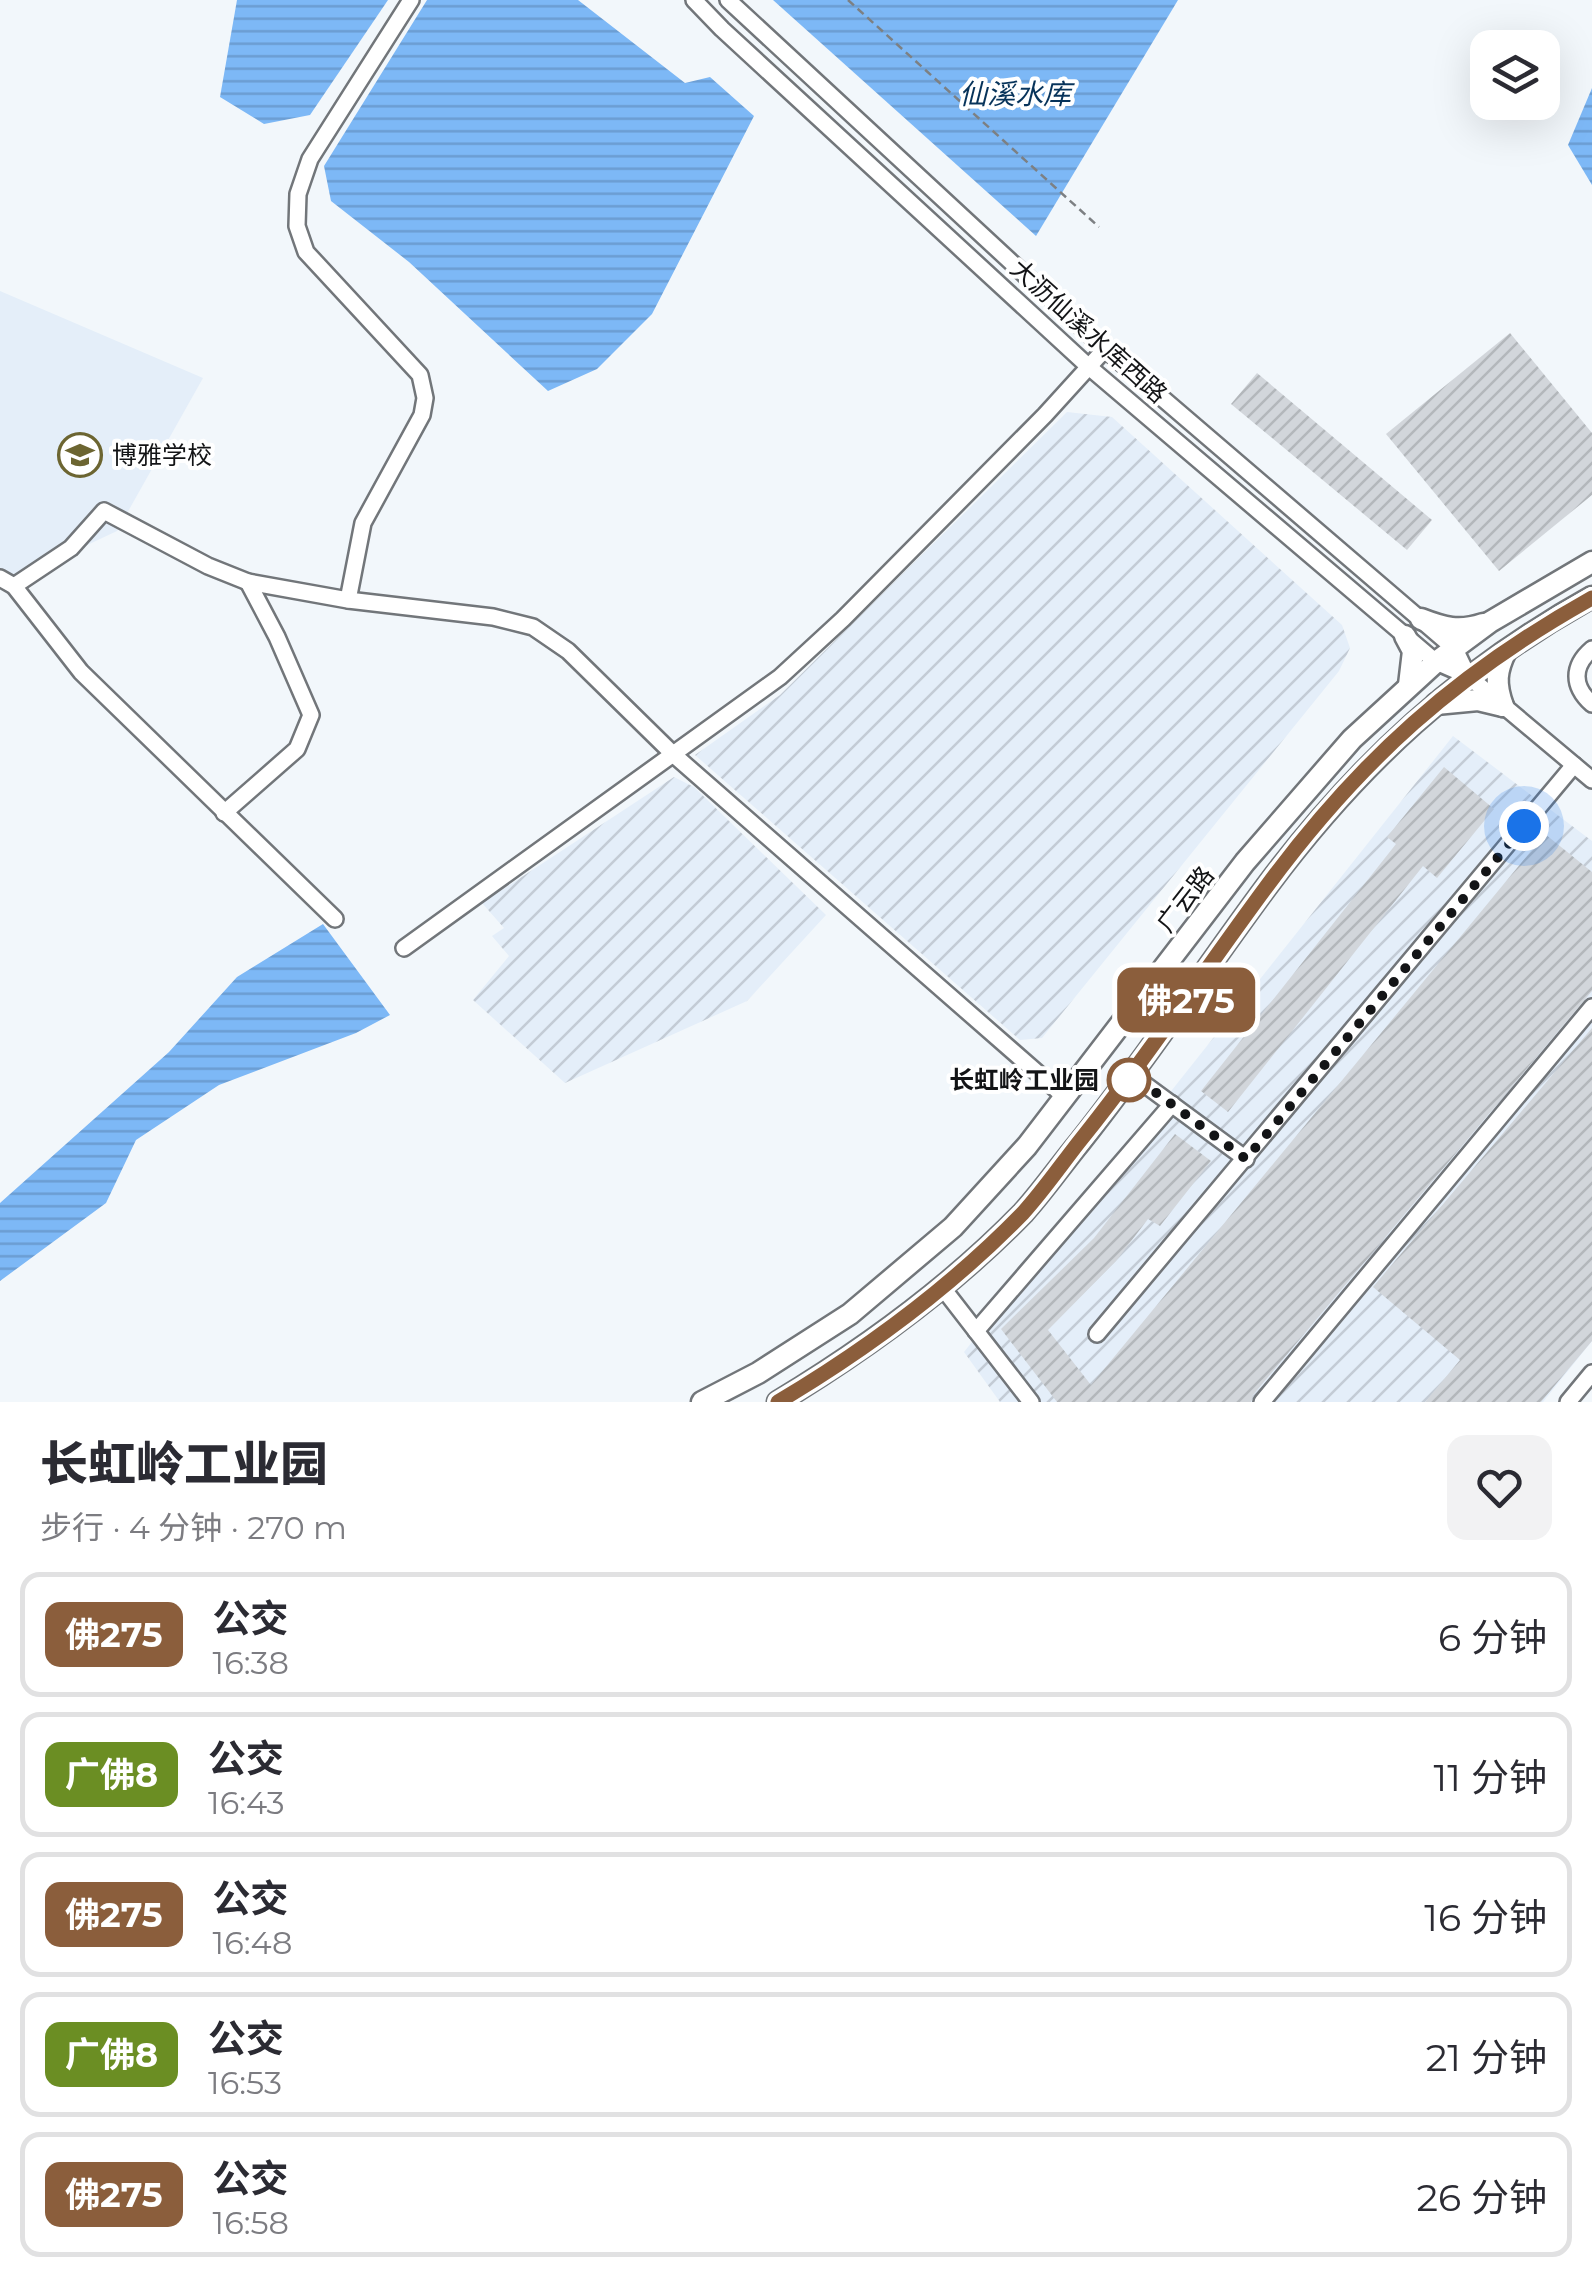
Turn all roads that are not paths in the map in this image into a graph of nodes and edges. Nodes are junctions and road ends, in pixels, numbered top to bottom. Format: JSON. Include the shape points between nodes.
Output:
{"nodes":[{"id":1,"x":411,"y":0,"type":"edge"},
{"id":2,"x":694,"y":0,"type":"edge"},
{"id":3,"x":728,"y":0,"type":"edge"},
{"id":4,"x":1105,"y":348,"type":"junction"},
{"id":5,"x":1089,"y":367,"type":"junction"},
{"id":6,"x":1592,"y":562,"type":"edge"},
{"id":7,"x":7,"y":582,"type":"edge"},
{"id":8,"x":248,"y":582,"type":"junction"},
{"id":9,"x":1592,"y":598,"type":"edge"},
{"id":10,"x":348,"y":600,"type":"junction"},
{"id":11,"x":1421,"y":619,"type":"junction"},
{"id":12,"x":1490,"y":622,"type":"junction"},
{"id":13,"x":1405,"y":636,"type":"junction"},
{"id":14,"x":1509,"y":646,"type":"junction"},
{"id":15,"x":1455,"y":648,"type":"junction"},
{"id":16,"x":1592,"y":649,"type":"edge"},
{"id":17,"x":1436,"y":662,"type":"junction"},
{"id":18,"x":1468,"y":676,"type":"junction"},
{"id":19,"x":1409,"y":686,"type":"junction"},
{"id":20,"x":1434,"y":704,"type":"junction"},
{"id":21,"x":1592,"y":704,"type":"edge"},
{"id":22,"x":1503,"y":706,"type":"junction"},
{"id":23,"x":674,"y":756,"type":"junction"},
{"id":24,"x":1574,"y":765,"type":"junction"},
{"id":25,"x":1592,"y":780,"type":"edge"},
{"id":26,"x":224,"y":813,"type":"junction"},
{"id":27,"x":335,"y":919,"type":"dead end"},
{"id":28,"x":404,"y":948,"type":"dead end"},
{"id":29,"x":1592,"y":1007,"type":"edge"},
{"id":30,"x":1132,"y":1075,"type":"junction"},
{"id":31,"x":1065,"y":1097,"type":"junction"},
{"id":32,"x":1172,"y":1104,"type":"junction"},
{"id":33,"x":1246,"y":1159,"type":"junction"},
{"id":34,"x":942,"y":1287,"type":"junction"},
{"id":35,"x":976,"y":1331,"type":"junction"},
{"id":36,"x":1097,"y":1334,"type":"dead end"},
{"id":37,"x":1592,"y":1373,"type":"edge"},
{"id":38,"x":786,"y":1400,"type":"edge"},
{"id":39,"x":702,"y":1402,"type":"edge"},
{"id":40,"x":1031,"y":1402,"type":"edge"},
{"id":41,"x":1262,"y":1402,"type":"edge"},
{"id":42,"x":1568,"y":1402,"type":"edge"}],
"edges":[{"from":1,"to":10,"type":"street","via":[[310,158],[298,194],[297,226],[306,252],[420,375],[425,398],[363,523]]},
{"from":2,"to":5,"type":"street","name":"大沥仙溪水库西路"},
{"from":3,"to":4,"type":"street"},
{"from":4,"to":5,"type":"street"},
{"from":4,"to":11,"type":"street"},
{"from":5,"to":13,"type":"street","name":"大沥仙溪水库西路"},
{"from":5,"to":23,"type":"street","via":[[843,619],[780,677]]},
{"from":6,"to":12,"type":"main road","name":"广云路"},
{"from":7,"to":8,"type":"street","via":[[70,548],[104,511]]},
{"from":7,"to":26,"type":"street","via":[[81,672]]},
{"from":8,"to":10,"type":"street"},
{"from":8,"to":26,"type":"street","via":[[311,715],[297,749]]},
{"from":9,"to":14,"type":"main road"},
{"from":10,"to":23,"type":"street","via":[[533,628],[568,651]]},
{"from":11,"to":12,"type":"main road","via":[[1446,629]]},
{"from":11,"to":15,"type":"street"},
{"from":12,"to":15,"type":"main road","name":"广云路"},
{"from":13,"to":17,"type":"street","name":"大沥仙溪水库西路"},
{"from":13,"to":19,"type":"main road","via":[[1413,651]]},
{"from":14,"to":18,"type":"main road"},
{"from":14,"to":22,"type":"main road","via":[[1497,670]]},
{"from":15,"to":17,"type":"main road","name":"广云路"},
{"from":15,"to":18,"type":"street"},
{"from":16,"to":21,"type":"street","via":[[1576,670],[1576,682]]},
{"from":17,"to":18,"type":"street","name":"大沥仙溪水库西路"},
{"from":17,"to":19,"type":"main road","name":"广云路"},
{"from":18,"to":20,"type":"main road"},
{"from":18,"to":22,"type":"street"},
{"from":19,"to":31,"type":"main road","name":"广云路","via":[[1310,782]]},
{"from":20,"to":22,"type":"main road","via":[[1478,700]]},
{"from":20,"to":30,"type":"main road","via":[[1333,804]]},
{"from":22,"to":24,"type":"street"},
{"from":23,"to":28,"type":"street"},
{"from":23,"to":31,"type":"street"},
{"from":24,"to":25,"type":"street"},
{"from":24,"to":33,"type":"street"},
{"from":26,"to":27,"type":"street"},
{"from":29,"to":41,"type":"street"},
{"from":30,"to":32,"type":"street"},
{"from":30,"to":34,"type":"main road","via":[[1025,1211]]},
{"from":31,"to":39,"type":"main road","name":"广云路","via":[[938,1240],[850,1314]]},
{"from":32,"to":33,"type":"street"},
{"from":32,"to":35,"type":"street"},
{"from":33,"to":36,"type":"street"},
{"from":34,"to":35,"type":"street"},
{"from":34,"to":38,"type":"main road"},
{"from":35,"to":40,"type":"street"},
{"from":37,"to":42,"type":"street"}]}
